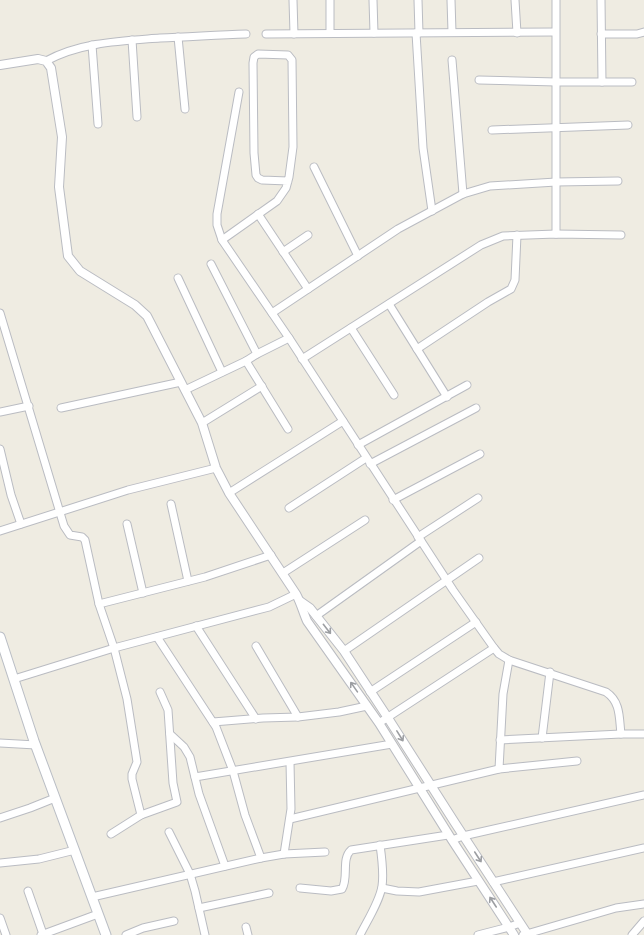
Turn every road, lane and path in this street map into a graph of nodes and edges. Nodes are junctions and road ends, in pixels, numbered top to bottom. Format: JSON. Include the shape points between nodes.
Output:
{"nodes":[{"id":1,"x":293,"y":0,"type":"edge"},
{"id":2,"x":330,"y":0,"type":"edge"},
{"id":3,"x":373,"y":0,"type":"edge"},
{"id":4,"x":418,"y":0,"type":"edge"},
{"id":5,"x":451,"y":0,"type":"edge"},
{"id":6,"x":516,"y":0,"type":"edge"},
{"id":7,"x":556,"y":0,"type":"edge"},
{"id":8,"x":601,"y":0,"type":"edge"},
{"id":9,"x":452,"y":32,"type":"junction"},
{"id":10,"x":517,"y":32,"type":"junction"},
{"id":11,"x":555,"y":32,"type":"junction"},
{"id":12,"x":644,"y":32,"type":"edge"},
{"id":13,"x":330,"y":33,"type":"junction"},
{"id":14,"x":374,"y":33,"type":"junction"},
{"id":15,"x":417,"y":33,"type":"junction"},
{"id":16,"x":246,"y":34,"type":"dead end"},
{"id":17,"x":266,"y":34,"type":"dead end"},
{"id":18,"x":294,"y":34,"type":"junction"},
{"id":19,"x":602,"y":34,"type":"junction"},
{"id":20,"x":178,"y":37,"type":"junction"},
{"id":21,"x":132,"y":40,"type":"junction"},
{"id":22,"x":92,"y":45,"type":"junction"},
{"id":23,"x":452,"y":60,"type":"dead end"},
{"id":24,"x":46,"y":61,"type":"junction"},
{"id":25,"x":0,"y":65,"type":"edge"},
{"id":26,"x":478,"y":80,"type":"dead end"},
{"id":27,"x":556,"y":82,"type":"junction"},
{"id":28,"x":602,"y":82,"type":"junction"},
{"id":29,"x":632,"y":82,"type":"dead end"},
{"id":30,"x":239,"y":92,"type":"dead end"},
{"id":31,"x":185,"y":109,"type":"dead end"},
{"id":32,"x":137,"y":117,"type":"dead end"},
{"id":33,"x":98,"y":124,"type":"dead end"},
{"id":34,"x":628,"y":125,"type":"dead end"},
{"id":35,"x":556,"y":128,"type":"junction"},
{"id":36,"x":492,"y":130,"type":"dead end"},
{"id":37,"x":314,"y":167,"type":"dead end"},
{"id":38,"x":288,"y":181,"type":"junction"},
{"id":39,"x":618,"y":181,"type":"dead end"},
{"id":40,"x":556,"y":182,"type":"junction"},
{"id":41,"x":463,"y":194,"type":"junction"},
{"id":42,"x":432,"y":211,"type":"junction"},
{"id":43,"x":258,"y":214,"type":"junction"},
{"id":44,"x":556,"y":234,"type":"junction"},
{"id":45,"x":308,"y":235,"type":"dead end"},
{"id":46,"x":621,"y":235,"type":"dead end"},
{"id":47,"x":517,"y":236,"type":"junction"},
{"id":48,"x":222,"y":240,"type":"junction"},
{"id":49,"x":283,"y":252,"type":"junction"},
{"id":50,"x":358,"y":256,"type":"junction"},
{"id":51,"x":211,"y":264,"type":"dead end"},
{"id":52,"x":178,"y":278,"type":"dead end"},
{"id":53,"x":308,"y":289,"type":"junction"},
{"id":54,"x":389,"y":304,"type":"junction"},
{"id":55,"x":0,"y":313,"type":"edge"},
{"id":56,"x":272,"y":313,"type":"junction"},
{"id":57,"x":351,"y":328,"type":"junction"},
{"id":58,"x":289,"y":338,"type":"junction"},
{"id":59,"x":417,"y":349,"type":"junction"},
{"id":60,"x":257,"y":354,"type":"junction"},
{"id":61,"x":302,"y":359,"type":"junction"},
{"id":62,"x":246,"y":361,"type":"junction"},
{"id":63,"x":222,"y":372,"type":"junction"},
{"id":64,"x":181,"y":382,"type":"junction"},
{"id":65,"x":467,"y":385,"type":"dead end"},
{"id":66,"x":262,"y":386,"type":"junction"},
{"id":67,"x":185,"y":390,"type":"junction"},
{"id":68,"x":394,"y":395,"type":"dead end"},
{"id":69,"x":447,"y":397,"type":"junction"},
{"id":70,"x":29,"y":406,"type":"junction"},
{"id":71,"x":61,"y":408,"type":"dead end"},
{"id":72,"x":476,"y":408,"type":"dead end"},
{"id":73,"x":0,"y":412,"type":"edge"},
{"id":74,"x":342,"y":421,"type":"junction"},
{"id":75,"x":202,"y":423,"type":"junction"},
{"id":76,"x":288,"y":429,"type":"dead end"},
{"id":77,"x":358,"y":445,"type":"junction"},
{"id":78,"x":0,"y":449,"type":"edge"},
{"id":79,"x":480,"y":454,"type":"dead end"},
{"id":80,"x":368,"y":461,"type":"junction"},
{"id":81,"x":216,"y":468,"type":"junction"},
{"id":82,"x":229,"y":493,"type":"junction"},
{"id":83,"x":478,"y":498,"type":"dead end"},
{"id":84,"x":394,"y":500,"type":"junction"},
{"id":85,"x":171,"y":504,"type":"dead end"},
{"id":86,"x":289,"y":508,"type":"dead end"},
{"id":87,"x":60,"y":512,"type":"junction"},
{"id":88,"x":365,"y":520,"type":"dead end"},
{"id":89,"x":21,"y":524,"type":"junction"},
{"id":90,"x":127,"y":524,"type":"dead end"},
{"id":91,"x":0,"y":531,"type":"edge"},
{"id":92,"x":419,"y":539,"type":"junction"},
{"id":93,"x":270,"y":555,"type":"junction"},
{"id":94,"x":479,"y":558,"type":"dead end"},
{"id":95,"x":283,"y":573,"type":"junction"},
{"id":96,"x":446,"y":580,"type":"junction"},
{"id":97,"x":188,"y":581,"type":"junction"},
{"id":98,"x":143,"y":593,"type":"junction"},
{"id":99,"x":298,"y":598,"type":"junction"},
{"id":100,"x":99,"y":604,"type":"junction"},
{"id":101,"x":316,"y":616,"type":"junction"},
{"id":102,"x":476,"y":622,"type":"junction"},
{"id":103,"x":196,"y":626,"type":"junction"},
{"id":104,"x":0,"y":637,"type":"edge"},
{"id":105,"x":157,"y":637,"type":"junction"},
{"id":106,"x":256,"y":646,"type":"dead end"},
{"id":107,"x":114,"y":648,"type":"junction"},
{"id":108,"x":494,"y":648,"type":"junction"},
{"id":109,"x":344,"y":651,"type":"junction"},
{"id":110,"x":509,"y":660,"type":"junction"},
{"id":111,"x":550,"y":672,"type":"junction"},
{"id":112,"x":14,"y":679,"type":"junction"},
{"id":113,"x":160,"y":692,"type":"dead end"},
{"id":114,"x":370,"y":692,"type":"junction"},
{"id":115,"x":367,"y":706,"type":"junction"},
{"id":116,"x":298,"y":717,"type":"junction"},
{"id":117,"x":388,"y":718,"type":"junction"},
{"id":118,"x":256,"y":719,"type":"junction"},
{"id":119,"x":214,"y":722,"type":"junction"},
{"id":120,"x":379,"y":723,"type":"junction"},
{"id":121,"x":170,"y":734,"type":"junction"},
{"id":122,"x":621,"y":734,"type":"junction"},
{"id":123,"x":644,"y":734,"type":"edge"},
{"id":124,"x":542,"y":738,"type":"junction"},
{"id":125,"x":500,"y":740,"type":"junction"},
{"id":126,"x":0,"y":743,"type":"edge"},
{"id":127,"x":392,"y":744,"type":"junction"},
{"id":128,"x":36,"y":745,"type":"junction"},
{"id":129,"x":577,"y":761,"type":"dead end"},
{"id":130,"x":290,"y":762,"type":"junction"},
{"id":131,"x":499,"y":769,"type":"junction"},
{"id":132,"x":233,"y":771,"type":"junction"},
{"id":133,"x":195,"y":777,"type":"junction"},
{"id":134,"x":431,"y":785,"type":"junction"},
{"id":135,"x":419,"y":789,"type":"junction"},
{"id":136,"x":644,"y":795,"type":"edge"},
{"id":137,"x":55,"y":798,"type":"junction"},
{"id":138,"x":140,"y":815,"type":"junction"},
{"id":139,"x":0,"y":818,"type":"edge"},
{"id":140,"x":290,"y":819,"type":"junction"},
{"id":141,"x":170,"y":832,"type":"dead end"},
{"id":142,"x":111,"y":834,"type":"dead end"},
{"id":143,"x":463,"y":836,"type":"junction"},
{"id":144,"x":450,"y":837,"type":"junction"},
{"id":145,"x":380,"y":845,"type":"junction"},
{"id":146,"x":644,"y":848,"type":"edge"},
{"id":147,"x":75,"y":850,"type":"junction"},
{"id":148,"x":325,"y":852,"type":"dead end"},
{"id":149,"x":284,"y":854,"type":"junction"},
{"id":150,"x":261,"y":858,"type":"junction"},
{"id":151,"x":0,"y":862,"type":"edge"},
{"id":152,"x":225,"y":866,"type":"junction"},
{"id":153,"x":190,"y":874,"type":"junction"},
{"id":154,"x":478,"y":881,"type":"junction"},
{"id":155,"x":493,"y":882,"type":"junction"},
{"id":156,"x":300,"y":888,"type":"dead end"},
{"id":157,"x":382,"y":888,"type":"junction"},
{"id":158,"x":28,"y":891,"type":"dead end"},
{"id":159,"x":269,"y":893,"type":"dead end"},
{"id":160,"x":92,"y":897,"type":"junction"},
{"id":161,"x":644,"y":904,"type":"edge"},
{"id":162,"x":199,"y":908,"type":"junction"},
{"id":163,"x":98,"y":914,"type":"junction"},
{"id":164,"x":0,"y":918,"type":"edge"},
{"id":165,"x":174,"y":921,"type":"dead end"},
{"id":166,"x":644,"y":922,"type":"edge"},
{"id":167,"x":520,"y":923,"type":"junction"},
{"id":168,"x":246,"y":927,"type":"dead end"},
{"id":169,"x":509,"y":927,"type":"junction"},
{"id":170,"x":6,"y":935,"type":"edge"},
{"id":171,"x":42,"y":935,"type":"edge"},
{"id":172,"x":106,"y":935,"type":"edge"},
{"id":173,"x":126,"y":935,"type":"edge"},
{"id":174,"x":205,"y":935,"type":"edge"},
{"id":175,"x":248,"y":935,"type":"edge"},
{"id":176,"x":360,"y":935,"type":"edge"},
{"id":177,"x":478,"y":935,"type":"edge"},
{"id":178,"x":514,"y":935,"type":"edge"},
{"id":179,"x":526,"y":935,"type":"edge"},
{"id":180,"x":632,"y":935,"type":"edge"}],
"edges":[{"from":1,"to":18,"type":"street"},
{"from":2,"to":13,"type":"street"},
{"from":3,"to":14,"type":"street"},
{"from":4,"to":15,"type":"street"},
{"from":5,"to":9,"type":"street"},
{"from":6,"to":10,"type":"street"},
{"from":7,"to":11,"type":"street"},
{"from":8,"to":19,"type":"street"},
{"from":9,"to":10,"type":"street"},
{"from":9,"to":15,"type":"street"},
{"from":10,"to":11,"type":"street"},
{"from":11,"to":27,"type":"street"},
{"from":12,"to":19,"type":"street"},
{"from":13,"to":14,"type":"street"},
{"from":13,"to":18,"type":"street"},
{"from":14,"to":15,"type":"street"},
{"from":15,"to":42,"type":"street","via":[[423,148]]},
{"from":16,"to":20,"type":"street"},
{"from":17,"to":18,"type":"street"},
{"from":19,"to":28,"type":"street"},
{"from":20,"to":21,"type":"street"},
{"from":20,"to":31,"type":"street"},
{"from":21,"to":22,"type":"street"},
{"from":21,"to":32,"type":"street"},
{"from":22,"to":24,"type":"street","via":[[59,54]]},
{"from":22,"to":33,"type":"street"},
{"from":23,"to":41,"type":"street"},
{"from":24,"to":25,"type":"street","via":[[38,58]]},
{"from":24,"to":64,"type":"street","via":[[51,68],[62,137],[59,187],[68,256],[80,271],[135,305],[147,316]]},
{"from":26,"to":27,"type":"street"},
{"from":27,"to":28,"type":"street"},
{"from":27,"to":35,"type":"street"},
{"from":28,"to":29,"type":"street"},
{"from":30,"to":48,"type":"street","via":[[216,214]]},
{"from":34,"to":35,"type":"street"},
{"from":35,"to":36,"type":"street"},
{"from":35,"to":40,"type":"street"},
{"from":37,"to":50,"type":"street"},
{"from":38,"to":38,"type":"street","via":[[293,147],[292,60],[288,55],[258,54],[254,57],[253,64],[256,175],[262,180]]},
{"from":38,"to":43,"type":"street","via":[[277,201]]},
{"from":39,"to":40,"type":"street"},
{"from":40,"to":41,"type":"street","via":[[490,186]]},
{"from":40,"to":44,"type":"street"},
{"from":41,"to":42,"type":"street"},
{"from":42,"to":50,"type":"street","via":[[398,229]]},
{"from":43,"to":48,"type":"street"},
{"from":43,"to":49,"type":"street"},
{"from":44,"to":46,"type":"street"},
{"from":44,"to":47,"type":"street"},
{"from":45,"to":49,"type":"street"},
{"from":47,"to":54,"type":"street","via":[[503,236],[481,245]]},
{"from":47,"to":59,"type":"street","via":[[515,280],[510,289]]},
{"from":48,"to":56,"type":"street"},
{"from":49,"to":53,"type":"street"},
{"from":50,"to":53,"type":"street"},
{"from":51,"to":60,"type":"street"},
{"from":52,"to":63,"type":"street"},
{"from":53,"to":56,"type":"street"},
{"from":54,"to":57,"type":"street"},
{"from":54,"to":59,"type":"street"},
{"from":55,"to":70,"type":"street"},
{"from":56,"to":58,"type":"street"},
{"from":57,"to":61,"type":"street"},
{"from":57,"to":68,"type":"street"},
{"from":58,"to":60,"type":"street"},
{"from":58,"to":61,"type":"street"},
{"from":59,"to":69,"type":"street"},
{"from":60,"to":62,"type":"street"},
{"from":61,"to":74,"type":"street"},
{"from":62,"to":63,"type":"street"},
{"from":62,"to":66,"type":"street"},
{"from":63,"to":67,"type":"street"},
{"from":64,"to":67,"type":"street"},
{"from":64,"to":71,"type":"street"},
{"from":65,"to":69,"type":"street"},
{"from":66,"to":75,"type":"street"},
{"from":66,"to":76,"type":"street"},
{"from":67,"to":75,"type":"street"},
{"from":69,"to":77,"type":"street"},
{"from":70,"to":73,"type":"street"},
{"from":70,"to":87,"type":"street"},
{"from":72,"to":80,"type":"street"},
{"from":74,"to":77,"type":"street"},
{"from":74,"to":82,"type":"street"},
{"from":75,"to":81,"type":"street"},
{"from":77,"to":80,"type":"street"},
{"from":78,"to":89,"type":"street"},
{"from":79,"to":84,"type":"street"},
{"from":80,"to":84,"type":"street"},
{"from":80,"to":86,"type":"street"},
{"from":81,"to":82,"type":"street"},
{"from":81,"to":87,"type":"street","via":[[128,490]]},
{"from":82,"to":93,"type":"street"},
{"from":83,"to":92,"type":"street"},
{"from":84,"to":92,"type":"street"},
{"from":85,"to":97,"type":"street"},
{"from":87,"to":89,"type":"street"},
{"from":87,"to":100,"type":"street","via":[[70,535],[85,540]]},
{"from":88,"to":95,"type":"street"},
{"from":89,"to":91,"type":"street"},
{"from":90,"to":98,"type":"street"},
{"from":92,"to":96,"type":"street"},
{"from":92,"to":101,"type":"street"},
{"from":93,"to":95,"type":"street"},
{"from":93,"to":97,"type":"street"},
{"from":94,"to":96,"type":"street"},
{"from":95,"to":99,"type":"street"},
{"from":96,"to":102,"type":"street"},
{"from":96,"to":109,"type":"street"},
{"from":97,"to":98,"type":"street"},
{"from":98,"to":100,"type":"street"},
{"from":99,"to":101,"type":"street"},
{"from":99,"to":103,"type":"street"},
{"from":115,"to":99,"type":"street","one_way":true,"via":[[307,621]]},
{"from":100,"to":107,"type":"street"},
{"from":101,"to":109,"type":"street","one_way":true},
{"from":102,"to":108,"type":"street"},
{"from":102,"to":114,"type":"street"},
{"from":103,"to":105,"type":"street"},
{"from":103,"to":118,"type":"street"},
{"from":104,"to":112,"type":"main road"},
{"from":105,"to":107,"type":"street"},
{"from":105,"to":119,"type":"street"},
{"from":106,"to":116,"type":"street"},
{"from":107,"to":112,"type":"street"},
{"from":107,"to":138,"type":"street","via":[[136,748],[137,765],[132,779]]},
{"from":108,"to":110,"type":"street"},
{"from":108,"to":117,"type":"street"},
{"from":109,"to":114,"type":"street"},
{"from":110,"to":111,"type":"street"},
{"from":110,"to":125,"type":"street","via":[[503,694]]},
{"from":111,"to":122,"type":"street","via":[[606,692],[613,697],[617,704]]},
{"from":111,"to":124,"type":"street"},
{"from":112,"to":128,"type":"main road"},
{"from":113,"to":121,"type":"street","via":[[168,710]]},
{"from":114,"to":117,"type":"street"},
{"from":115,"to":116,"type":"street"},
{"from":115,"to":120,"type":"street"},
{"from":116,"to":118,"type":"street"},
{"from":117,"to":120,"type":"street"},
{"from":117,"to":134,"type":"street","one_way":true},
{"from":118,"to":119,"type":"street"},
{"from":119,"to":132,"type":"street"},
{"from":120,"to":127,"type":"street"},
{"from":121,"to":133,"type":"street","via":[[184,747],[190,757]]},
{"from":121,"to":138,"type":"street","via":[[173,783],[177,802]]},
{"from":122,"to":123,"type":"street"},
{"from":122,"to":124,"type":"street"},
{"from":124,"to":125,"type":"street"},
{"from":125,"to":131,"type":"street"},
{"from":126,"to":128,"type":"street"},
{"from":127,"to":130,"type":"street"},
{"from":127,"to":135,"type":"street"},
{"from":128,"to":137,"type":"main road"},
{"from":129,"to":131,"type":"street"},
{"from":130,"to":132,"type":"street"},
{"from":130,"to":140,"type":"street"},
{"from":131,"to":134,"type":"street"},
{"from":132,"to":133,"type":"street"},
{"from":132,"to":150,"type":"street","via":[[245,815]]},
{"from":133,"to":152,"type":"street"},
{"from":134,"to":135,"type":"street"},
{"from":134,"to":143,"type":"street"},
{"from":135,"to":140,"type":"street"},
{"from":135,"to":144,"type":"street"},
{"from":136,"to":143,"type":"street"},
{"from":137,"to":139,"type":"street"},
{"from":137,"to":147,"type":"main road"},
{"from":138,"to":142,"type":"street"},
{"from":140,"to":149,"type":"street"},
{"from":141,"to":153,"type":"street"},
{"from":143,"to":144,"type":"street"},
{"from":143,"to":155,"type":"street","one_way":true},
{"from":144,"to":145,"type":"street"},
{"from":144,"to":154,"type":"street"},
{"from":145,"to":156,"type":"street","via":[[355,849],[348,853],[342,889],[330,891]]},
{"from":145,"to":157,"type":"street"},
{"from":146,"to":155,"type":"street"},
{"from":147,"to":151,"type":"street","via":[[39,859]]},
{"from":147,"to":160,"type":"main road"},
{"from":148,"to":149,"type":"street"},
{"from":149,"to":150,"type":"street"},
{"from":150,"to":152,"type":"street"},
{"from":152,"to":153,"type":"street"},
{"from":153,"to":160,"type":"street"},
{"from":153,"to":162,"type":"street"},
{"from":154,"to":157,"type":"street","via":[[419,892],[397,892]]},
{"from":169,"to":154,"type":"street","one_way":true},
{"from":155,"to":167,"type":"street"},
{"from":157,"to":176,"type":"street"},
{"from":158,"to":171,"type":"street"},
{"from":159,"to":162,"type":"street"},
{"from":160,"to":163,"type":"main road"},
{"from":161,"to":179,"type":"street","via":[[616,908]]},
{"from":162,"to":174,"type":"street"},
{"from":163,"to":171,"type":"street"},
{"from":163,"to":172,"type":"main road"},
{"from":164,"to":170,"type":"street"},
{"from":165,"to":173,"type":"street"},
{"from":166,"to":180,"type":"street"},
{"from":167,"to":169,"type":"street"},
{"from":167,"to":179,"type":"street"},
{"from":168,"to":175,"type":"street"},
{"from":169,"to":177,"type":"street"},
{"from":169,"to":178,"type":"street"}]}
